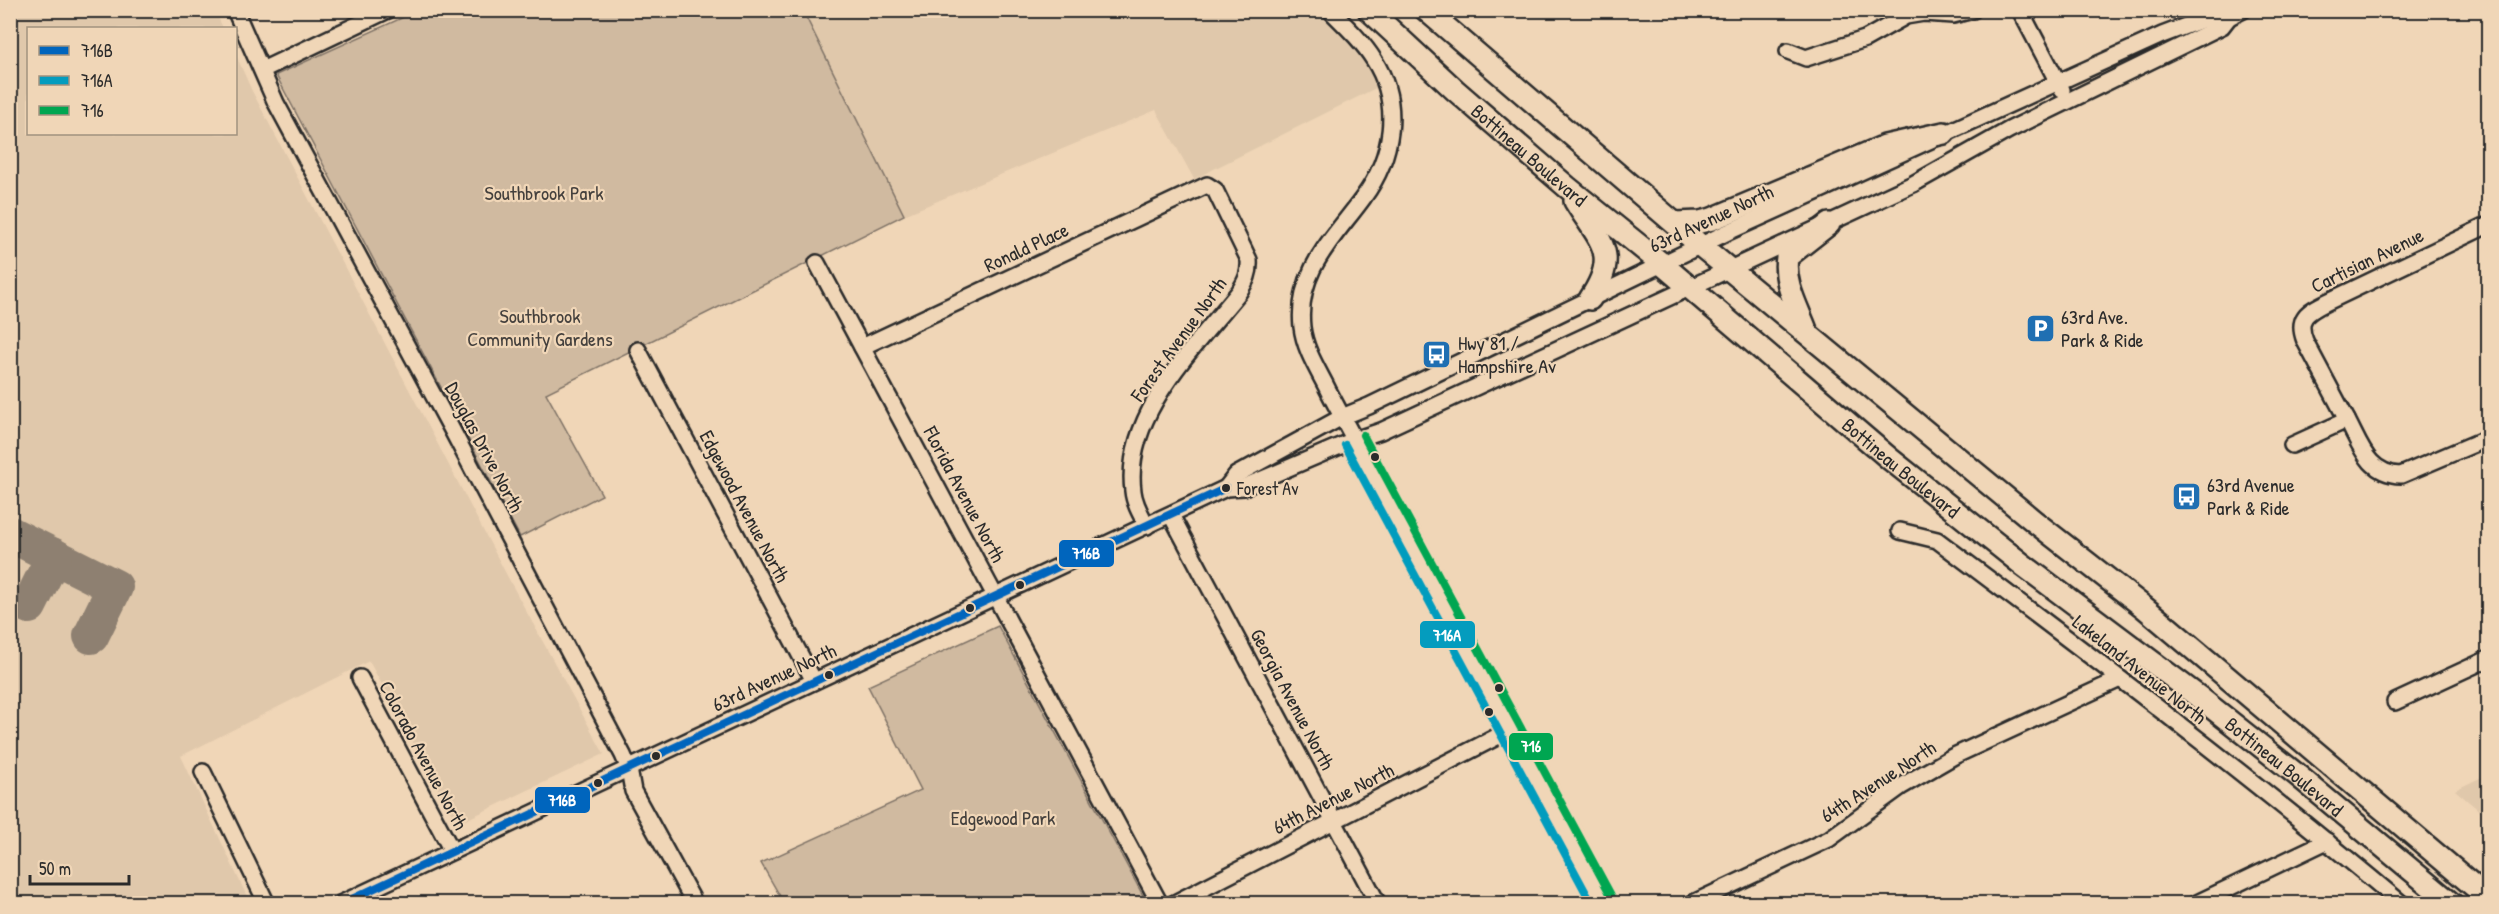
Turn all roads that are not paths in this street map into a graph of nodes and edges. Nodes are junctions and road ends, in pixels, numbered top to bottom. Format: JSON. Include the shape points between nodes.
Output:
{"nodes":[{"id":1,"x":235,"y":10,"type":"edge"},
{"id":2,"x":388,"y":10,"type":"edge"},
{"id":3,"x":1330,"y":10,"type":"edge"},
{"id":4,"x":1369,"y":10,"type":"edge"},
{"id":5,"x":1426,"y":10,"type":"edge"},
{"id":6,"x":1973,"y":10,"type":"edge"},
{"id":7,"x":2020,"y":10,"type":"edge"},
{"id":8,"x":2236,"y":14,"type":"edge"},
{"id":9,"x":1788,"y":51,"type":"dead end"},
{"id":10,"x":262,"y":70,"type":"junction"},
{"id":11,"x":2058,"y":83,"type":"junction"},
{"id":12,"x":2067,"y":102,"type":"junction"},
{"id":13,"x":1944,"y":133,"type":"junction"},
{"id":14,"x":1207,"y":185,"type":"joint"},
{"id":15,"x":1567,"y":187,"type":"junction"},
{"id":16,"x":1676,"y":223,"type":"junction"},
{"id":17,"x":1829,"y":224,"type":"junction"},
{"id":18,"x":2488,"y":225,"type":"edge"},
{"id":19,"x":1701,"y":246,"type":"junction"},
{"id":20,"x":817,"y":264,"type":"dead end"},
{"id":21,"x":1662,"y":264,"type":"junction"},
{"id":22,"x":1731,"y":270,"type":"junction"},
{"id":23,"x":1690,"y":288,"type":"junction"},
{"id":24,"x":1590,"y":299,"type":"junction"},
{"id":25,"x":1808,"y":333,"type":"junction"},
{"id":26,"x":862,"y":347,"type":"junction"},
{"id":27,"x":638,"y":350,"type":"dead end"},
{"id":28,"x":1342,"y":417,"type":"junction"},
{"id":29,"x":2347,"y":420,"type":"junction"},
{"id":30,"x":2488,"y":438,"type":"edge"},
{"id":31,"x":1354,"y":440,"type":"junction"},
{"id":32,"x":2292,"y":445,"type":"dead end"},
{"id":33,"x":1226,"y":488,"type":"junction"},
{"id":34,"x":1171,"y":515,"type":"junction"},
{"id":35,"x":1147,"y":526,"type":"junction"},
{"id":36,"x":1900,"y":531,"type":"dead end"},
{"id":37,"x":996,"y":597,"type":"junction"},
{"id":38,"x":2488,"y":659,"type":"edge"},
{"id":39,"x":360,"y":678,"type":"dead end"},
{"id":40,"x":2120,"y":679,"type":"junction"},
{"id":41,"x":814,"y":681,"type":"junction"},
{"id":42,"x":2395,"y":702,"type":"dead end"},
{"id":43,"x":1512,"y":729,"type":"junction"},
{"id":44,"x":629,"y":769,"type":"junction"},
{"id":45,"x":203,"y":772,"type":"dead end"},
{"id":46,"x":1334,"y":821,"type":"junction"},
{"id":47,"x":2327,"y":841,"type":"junction"},
{"id":48,"x":452,"y":851,"type":"junction"},
{"id":49,"x":2488,"y":898,"type":"edge"},
{"id":50,"x":267,"y":903,"type":"edge"},
{"id":51,"x":340,"y":903,"type":"edge"},
{"id":52,"x":695,"y":903,"type":"edge"},
{"id":53,"x":1160,"y":903,"type":"edge"},
{"id":54,"x":1173,"y":903,"type":"edge"},
{"id":55,"x":1378,"y":903,"type":"edge"},
{"id":56,"x":1604,"y":903,"type":"edge"},
{"id":57,"x":1691,"y":903,"type":"edge"},
{"id":58,"x":2195,"y":903,"type":"edge"},
{"id":59,"x":2402,"y":903,"type":"edge"},
{"id":60,"x":2452,"y":903,"type":"edge"}],
"edges":[{"from":1,"to":10,"type":"street","name":"Douglas Drive North"},
{"from":2,"to":10,"type":"street"},
{"from":3,"to":28,"type":"street","via":[[1364,45],[1378,68],[1392,120],[1376,178],[1329,239],[1314,266],[1302,302],[1305,343]]},
{"from":4,"to":15,"type":"highway","name":"Bottineau Boulevard"},
{"from":5,"to":16,"type":"highway","name":"Bottineau Boulevard"},
{"from":6,"to":9,"type":"street","via":[[1953,15],[1906,16],[1864,39],[1806,58]]},
{"from":7,"to":11,"type":"street"},
{"from":8,"to":11,"type":"street","name":"63rd Avenue North","via":[[2204,19]]},
{"from":8,"to":12,"type":"street","name":"63rd Avenue North","via":[[2222,26]]},
{"from":10,"to":44,"type":"street","name":"Douglas Drive North"},
{"from":11,"to":12,"type":"street"},
{"from":11,"to":13,"type":"street","name":"63rd Avenue North"},
{"from":12,"to":17,"type":"street","name":"63rd Avenue North","via":[[1914,184]]},
{"from":13,"to":16,"type":"highway","via":[[1885,146],[1712,219]]},
{"from":13,"to":19,"type":"street","name":"63rd Avenue North"},
{"from":14,"to":26,"type":"street","name":"Ronald Place"},
{"from":14,"to":35,"type":"street","name":"Forest Avenue North","via":[[1215,190],[1250,267],[1239,292],[1148,411],[1132,475],[1133,494]]},
{"from":15,"to":21,"type":"highway","name":"Bottineau Boulevard"},
{"from":15,"to":24,"type":"highway","via":[[1605,254],[1602,280]]},
{"from":16,"to":19,"type":"highway","name":"Bottineau Boulevard"},
{"from":17,"to":22,"type":"street","name":"63rd Avenue North"},
{"from":17,"to":25,"type":"highway","via":[[1787,257],[1787,281]]},
{"from":18,"to":29,"type":"street","name":"Cartisian Avenue","via":[[2313,309],[2301,321],[2306,341]]},
{"from":19,"to":21,"type":"street","name":"63rd Avenue North"},
{"from":19,"to":22,"type":"highway","name":"Bottineau Boulevard"},
{"from":20,"to":26,"type":"street","name":"Florida Avenue North"},
{"from":21,"to":23,"type":"highway","name":"Bottineau Boulevard"},
{"from":21,"to":24,"type":"street","name":"63rd Avenue North"},
{"from":22,"to":23,"type":"street","name":"63rd Avenue North"},
{"from":22,"to":25,"type":"highway","name":"Bottineau Boulevard"},
{"from":23,"to":31,"type":"street","name":"63rd Avenue North"},
{"from":23,"to":60,"type":"highway","name":"Bottineau Boulevard","via":[[1943,502],[2226,718]]},
{"from":24,"to":28,"type":"street","name":"63rd Avenue North"},
{"from":25,"to":49,"type":"highway","name":"Bottineau Boulevard","via":[[2145,608]]},
{"from":26,"to":37,"type":"street","name":"Florida Avenue North"},
{"from":27,"to":41,"type":"street","name":"Edgewood Avenue North"},
{"from":28,"to":31,"type":"street"},
{"from":28,"to":33,"type":"street","name":"63rd Avenue North","via":[[1236,475]]},
{"from":29,"to":30,"type":"street","via":[[2368,459],[2387,474],[2401,475]]},
{"from":29,"to":32,"type":"street"},
{"from":31,"to":33,"type":"street","name":"63rd Avenue North","via":[[1244,487]]},
{"from":31,"to":43,"type":"street"},
{"from":33,"to":34,"type":"street","name":"63rd Avenue North"},
{"from":34,"to":35,"type":"street","name":"63rd Avenue North"},
{"from":34,"to":46,"type":"street","name":"Georgia Avenue North"},
{"from":35,"to":37,"type":"street","name":"63rd Avenue North"},
{"from":36,"to":40,"type":"street","name":"Lakeland Avenue North","via":[[1937,540]]},
{"from":37,"to":41,"type":"street","name":"63rd Avenue North"},
{"from":37,"to":53,"type":"street","name":"Florida Avenue North"},
{"from":38,"to":42,"type":"street"},
{"from":39,"to":48,"type":"street","name":"Colorado Avenue North"},
{"from":40,"to":47,"type":"street","name":"Lakeland Avenue North"},
{"from":40,"to":57,"type":"street","name":"64th Avenue North","via":[[1954,756],[1902,786],[1829,839]]},
{"from":41,"to":44,"type":"street","name":"63rd Avenue North"},
{"from":43,"to":46,"type":"street","name":"64th Avenue North"},
{"from":43,"to":56,"type":"street"},
{"from":44,"to":48,"type":"street","name":"63rd Avenue North"},
{"from":44,"to":52,"type":"street","name":"Douglas Drive North","via":[[633,791]]},
{"from":45,"to":50,"type":"street"},
{"from":46,"to":54,"type":"street","name":"64th Avenue North"},
{"from":46,"to":55,"type":"street","name":"Georgia Avenue North"},
{"from":47,"to":58,"type":"street"},
{"from":47,"to":59,"type":"street","name":"Lakeland Avenue North"},
{"from":48,"to":51,"type":"street","name":"63rd Avenue North"}]}
